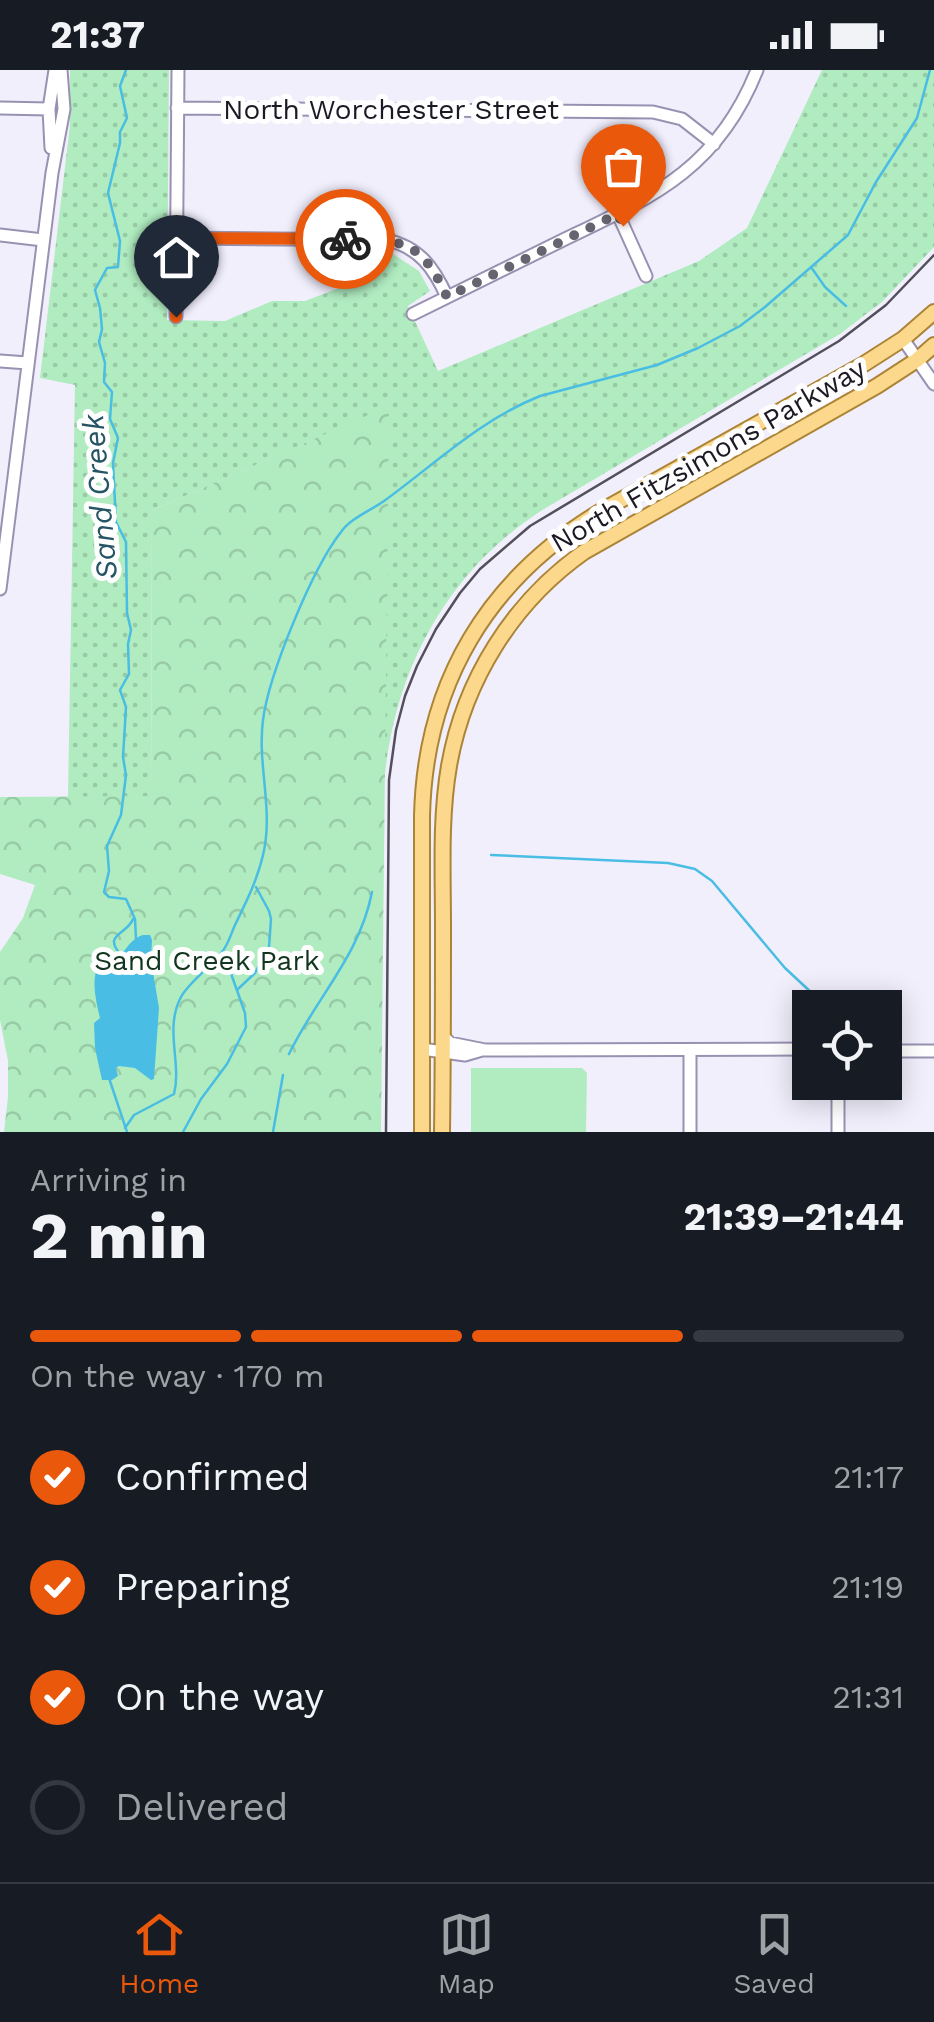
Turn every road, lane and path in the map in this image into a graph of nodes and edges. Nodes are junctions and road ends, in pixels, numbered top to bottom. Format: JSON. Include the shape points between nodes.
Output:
{"nodes":[{"id":1,"x":58,"y":70,"type":"edge"},
{"id":2,"x":178,"y":70,"type":"edge"},
{"id":3,"x":757,"y":70,"type":"edge"},
{"id":4,"x":0,"y":108,"type":"edge"},
{"id":5,"x":178,"y":108,"type":"junction"},
{"id":6,"x":55,"y":110,"type":"junction"},
{"id":7,"x":714,"y":144,"type":"junction"},
{"id":8,"x":618,"y":214,"type":"junction"},
{"id":9,"x":0,"y":235,"type":"edge"},
{"id":10,"x":177,"y":238,"type":"junction"},
{"id":11,"x":43,"y":240,"type":"junction"},
{"id":12,"x":646,"y":276,"type":"dead end"},
{"id":13,"x":447,"y":297,"type":"junction"},
{"id":14,"x":934,"y":312,"type":"edge"},
{"id":15,"x":413,"y":314,"type":"dead end"},
{"id":16,"x":176,"y":317,"type":"dead end"},
{"id":17,"x":903,"y":339,"type":"junction"},
{"id":18,"x":934,"y":346,"type":"edge"},
{"id":19,"x":0,"y":360,"type":"edge"},
{"id":20,"x":917,"y":360,"type":"junction"},
{"id":21,"x":28,"y":363,"type":"junction"},
{"id":22,"x":934,"y":384,"type":"edge"},
{"id":23,"x":6,"y":487,"type":"edge"},
{"id":24,"x":0,"y":588,"type":"edge"},
{"id":25,"x":442,"y":1036,"type":"junction"},
{"id":26,"x":422,"y":1049,"type":"junction"},
{"id":27,"x":792,"y":1049,"type":"edge"},
{"id":28,"x":484,"y":1050,"type":"junction"},
{"id":29,"x":690,"y":1050,"type":"junction"},
{"id":30,"x":902,"y":1051,"type":"edge"},
{"id":31,"x":934,"y":1052,"type":"edge"},
{"id":32,"x":443,"y":1053,"type":"junction"},
{"id":33,"x":838,"y":1100,"type":"edge"},
{"id":34,"x":422,"y":1132,"type":"edge"},
{"id":35,"x":442,"y":1132,"type":"edge"},
{"id":36,"x":690,"y":1132,"type":"edge"},
{"id":37,"x":838,"y":1132,"type":"edge"}],
"edges":[{"from":1,"to":6,"type":"street"},
{"from":2,"to":5,"type":"street"},
{"from":3,"to":7,"type":"street"},
{"from":4,"to":6,"type":"street"},
{"from":5,"to":7,"type":"street","name":"North Worchester Street","via":[[654,112],[682,119]]},
{"from":5,"to":10,"type":"street"},
{"from":6,"to":11,"type":"street"},
{"from":7,"to":8,"type":"street","via":[[679,178]]},
{"from":8,"to":12,"type":"street"},
{"from":8,"to":13,"type":"street"},
{"from":9,"to":11,"type":"street"},
{"from":10,"to":13,"type":"street","via":[[398,242],[418,253]]},
{"from":10,"to":16,"type":"street"},
{"from":11,"to":21,"type":"street"},
{"from":13,"to":15,"type":"street"},
{"from":14,"to":17,"type":"main road","name":"North Fitzsimons Parkway"},
{"from":17,"to":20,"type":"street"},
{"from":17,"to":26,"type":"main road","name":"North Fitzsimons Parkway","via":[[584,521],[541,553],[488,611],[443,694],[425,764]]},
{"from":18,"to":20,"type":"main road","name":"North Fitzsimons Parkway"},
{"from":19,"to":21,"type":"street"},
{"from":20,"to":22,"type":"street"},
{"from":20,"to":25,"type":"main road","name":"North Fitzsimons Parkway","via":[[584,552],[508,626],[466,704],[449,767]]},
{"from":21,"to":23,"type":"street"},
{"from":23,"to":24,"type":"street"},
{"from":25,"to":28,"type":"street"},
{"from":25,"to":32,"type":"main road","name":"North Fitzsimons Parkway"},
{"from":26,"to":32,"type":"street"},
{"from":26,"to":34,"type":"main road","name":"North Fitzsimons Parkway"},
{"from":27,"to":29,"type":"street"},
{"from":28,"to":29,"type":"street"},
{"from":28,"to":32,"type":"street"},
{"from":29,"to":36,"type":"street"},
{"from":30,"to":31,"type":"street"},
{"from":32,"to":35,"type":"main road","name":"North Fitzsimons Parkway"},
{"from":33,"to":37,"type":"street"}]}
